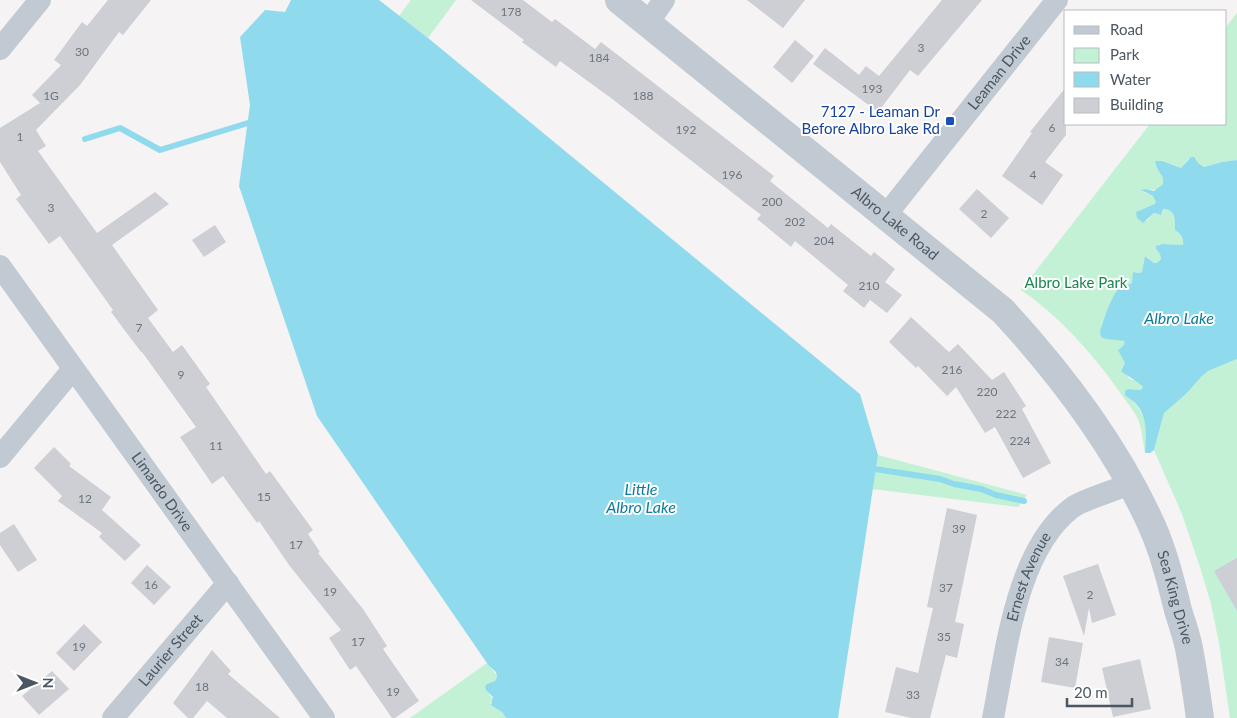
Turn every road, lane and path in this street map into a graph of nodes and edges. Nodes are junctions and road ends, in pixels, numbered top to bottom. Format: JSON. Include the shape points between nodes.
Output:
{"nodes":[{"id":1,"x":40,"y":0,"type":"edge"},
{"id":2,"x":620,"y":0,"type":"edge"},
{"id":3,"x":664,"y":0,"type":"edge"},
{"id":4,"x":1057,"y":0,"type":"edge"},
{"id":5,"x":648,"y":23,"type":"junction"},
{"id":6,"x":0,"y":49,"type":"edge"},
{"id":7,"x":886,"y":215,"type":"junction"},
{"id":8,"x":0,"y":266,"type":"edge"},
{"id":9,"x":73,"y":369,"type":"junction"},
{"id":10,"x":0,"y":457,"type":"edge"},
{"id":11,"x":1130,"y":484,"type":"junction"},
{"id":12,"x":228,"y":583,"type":"junction"},
{"id":13,"x":113,"y":718,"type":"edge"},
{"id":14,"x":324,"y":718,"type":"edge"},
{"id":15,"x":993,"y":718,"type":"edge"},
{"id":16,"x":1200,"y":718,"type":"edge"}],
"edges":[{"from":1,"to":6,"type":"street"},
{"from":2,"to":5,"type":"street","name":"Albro Lake Road"},
{"from":3,"to":5,"type":"street"},
{"from":4,"to":7,"type":"street","name":"Leaman Drive"},
{"from":5,"to":7,"type":"street","name":"Albro Lake Road"},
{"from":7,"to":11,"type":"street","name":"Albro Lake Road","via":[[1003,311],[1038,349],[1074,396]]},
{"from":8,"to":9,"type":"street","name":"Limardo Drive"},
{"from":9,"to":10,"type":"street"},
{"from":9,"to":12,"type":"street","name":"Limardo Drive"},
{"from":11,"to":15,"type":"street","name":"Ernest Avenue","via":[[1075,506],[1045,536],[1032,560],[1015,609]]},
{"from":11,"to":16,"type":"street","name":"Sea King Drive","via":[[1152,527],[1169,575],[1190,653]]},
{"from":12,"to":13,"type":"street","name":"Laurier Street"},
{"from":12,"to":14,"type":"street","name":"Limardo Drive"}]}
